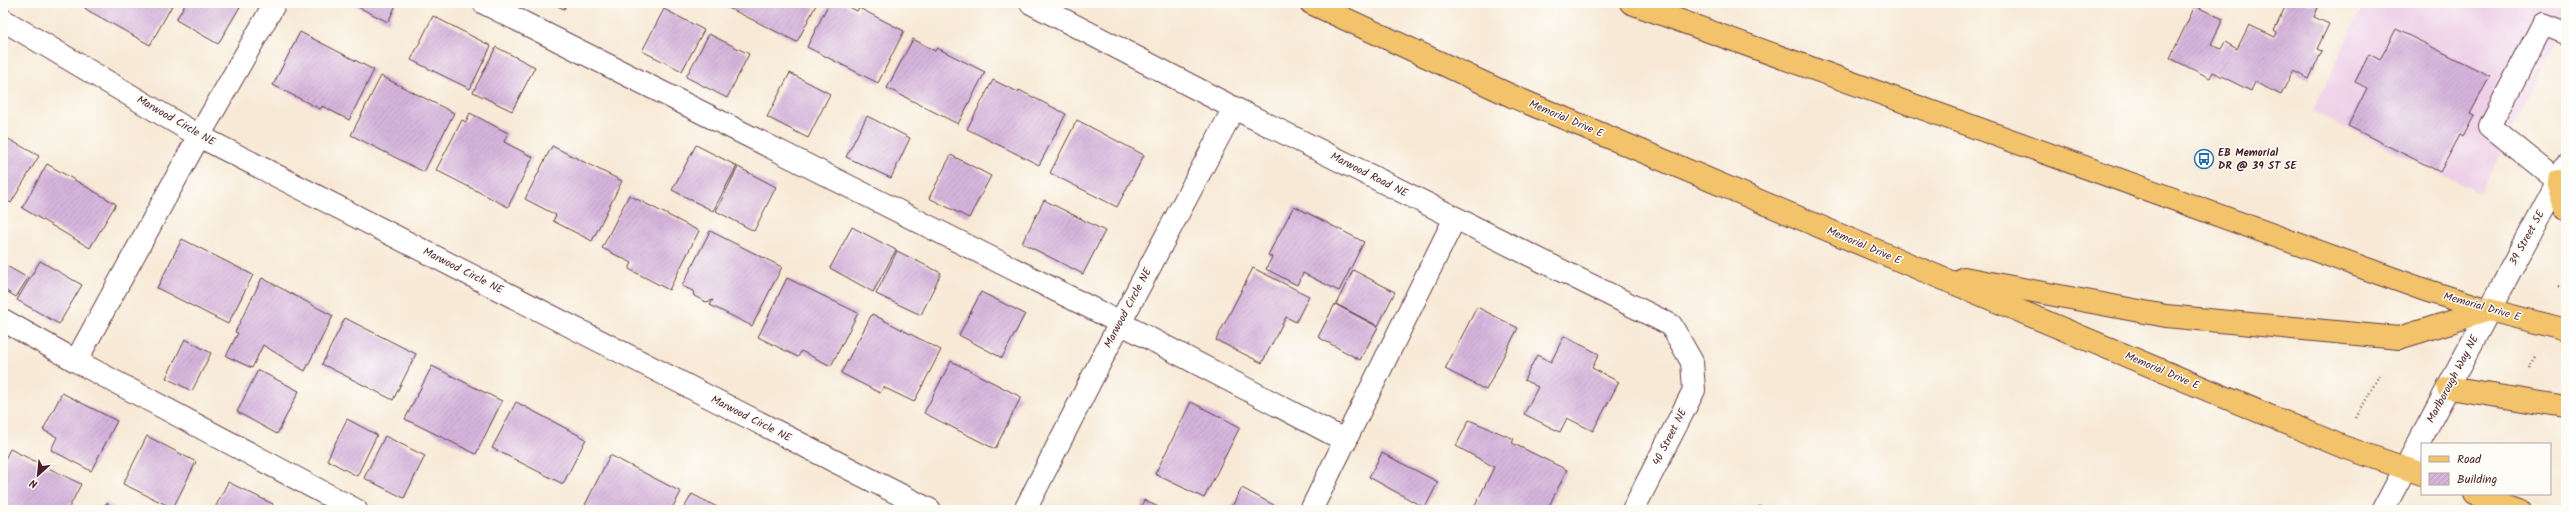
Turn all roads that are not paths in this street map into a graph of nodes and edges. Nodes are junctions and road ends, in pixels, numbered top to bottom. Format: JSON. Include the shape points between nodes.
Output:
{"nodes":[{"id":1,"x":275,"y":3,"type":"edge"},
{"id":2,"x":484,"y":3,"type":"edge"},
{"id":3,"x":1031,"y":3,"type":"edge"},
{"id":4,"x":1311,"y":3,"type":"edge"},
{"id":5,"x":1631,"y":3,"type":"edge"},
{"id":6,"x":3,"y":20,"type":"edge"},
{"id":7,"x":2566,"y":33,"type":"edge"},
{"id":8,"x":1234,"y":108,"type":"junction"},
{"id":9,"x":199,"y":136,"type":"junction"},
{"id":10,"x":2562,"y":174,"type":"edge"},
{"id":11,"x":2566,"y":208,"type":"edge"},
{"id":12,"x":1455,"y":218,"type":"junction"},
{"id":13,"x":1920,"y":270,"type":"junction"},
{"id":14,"x":2489,"y":310,"type":"junction"},
{"id":15,"x":3,"y":320,"type":"edge"},
{"id":16,"x":1120,"y":323,"type":"junction"},
{"id":17,"x":2566,"y":330,"type":"edge"},
{"id":18,"x":76,"y":361,"type":"junction"},
{"id":19,"x":1692,"y":362,"type":"joint"},
{"id":20,"x":2448,"y":388,"type":"junction"},
{"id":21,"x":2566,"y":406,"type":"edge"},
{"id":22,"x":1346,"y":441,"type":"junction"},
{"id":23,"x":2425,"y":443,"type":"edge"},
{"id":24,"x":2421,"y":454,"type":"edge"},
{"id":25,"x":2414,"y":471,"type":"edge"},
{"id":26,"x":2478,"y":495,"type":"edge"},
{"id":27,"x":356,"y":510,"type":"edge"},
{"id":28,"x":930,"y":510,"type":"edge"},
{"id":29,"x":1025,"y":510,"type":"edge"},
{"id":30,"x":1311,"y":510,"type":"edge"},
{"id":31,"x":1633,"y":510,"type":"edge"},
{"id":32,"x":2383,"y":510,"type":"edge"},
{"id":33,"x":2520,"y":510,"type":"edge"}],
"edges":[{"from":1,"to":9,"type":"street"},
{"from":2,"to":16,"type":"street"},
{"from":3,"to":8,"type":"street","name":"Marwood Road NE"},
{"from":4,"to":13,"type":"main road","name":"Memorial Drive E","via":[[1514,97]]},
{"from":5,"to":14,"type":"main road","name":"Memorial Drive E","via":[[2425,290]]},
{"from":6,"to":9,"type":"street","name":"Marwood Circle NE"},
{"from":7,"to":10,"type":"street","via":[[2543,24],[2490,126]]},
{"from":8,"to":12,"type":"street","name":"Marwood Road NE"},
{"from":8,"to":16,"type":"street","name":"Marwood Circle NE"},
{"from":9,"to":18,"type":"street"},
{"from":9,"to":28,"type":"street","name":"Marwood Circle NE"},
{"from":10,"to":11,"type":"main road"},
{"from":10,"to":14,"type":"street","name":"39 Street SE"},
{"from":12,"to":19,"type":"street","name":"Marwood Road NE","via":[[1671,325]]},
{"from":12,"to":22,"type":"street"},
{"from":13,"to":14,"type":"main road","via":[[2166,316],[2399,338]]},
{"from":13,"to":25,"type":"main road","name":"Memorial Drive E","via":[[2341,446]]},
{"from":14,"to":17,"type":"main road","name":"Memorial Drive E"},
{"from":14,"to":20,"type":"street","name":"Marlborough Way NE"},
{"from":15,"to":18,"type":"street"},
{"from":16,"to":22,"type":"street"},
{"from":16,"to":29,"type":"street","name":"Marwood Circle NE"},
{"from":18,"to":27,"type":"street"},
{"from":19,"to":31,"type":"street","name":"40 Street NE","via":[[1694,390]]},
{"from":20,"to":21,"type":"main road"},
{"from":20,"to":23,"type":"street","name":"Marlborough Way NE"},
{"from":22,"to":30,"type":"street"},
{"from":24,"to":25,"type":"street","name":"Marlborough Way NE"},
{"from":25,"to":32,"type":"street","name":"Marlborough Way NE"},
{"from":26,"to":33,"type":"main road"}]}
